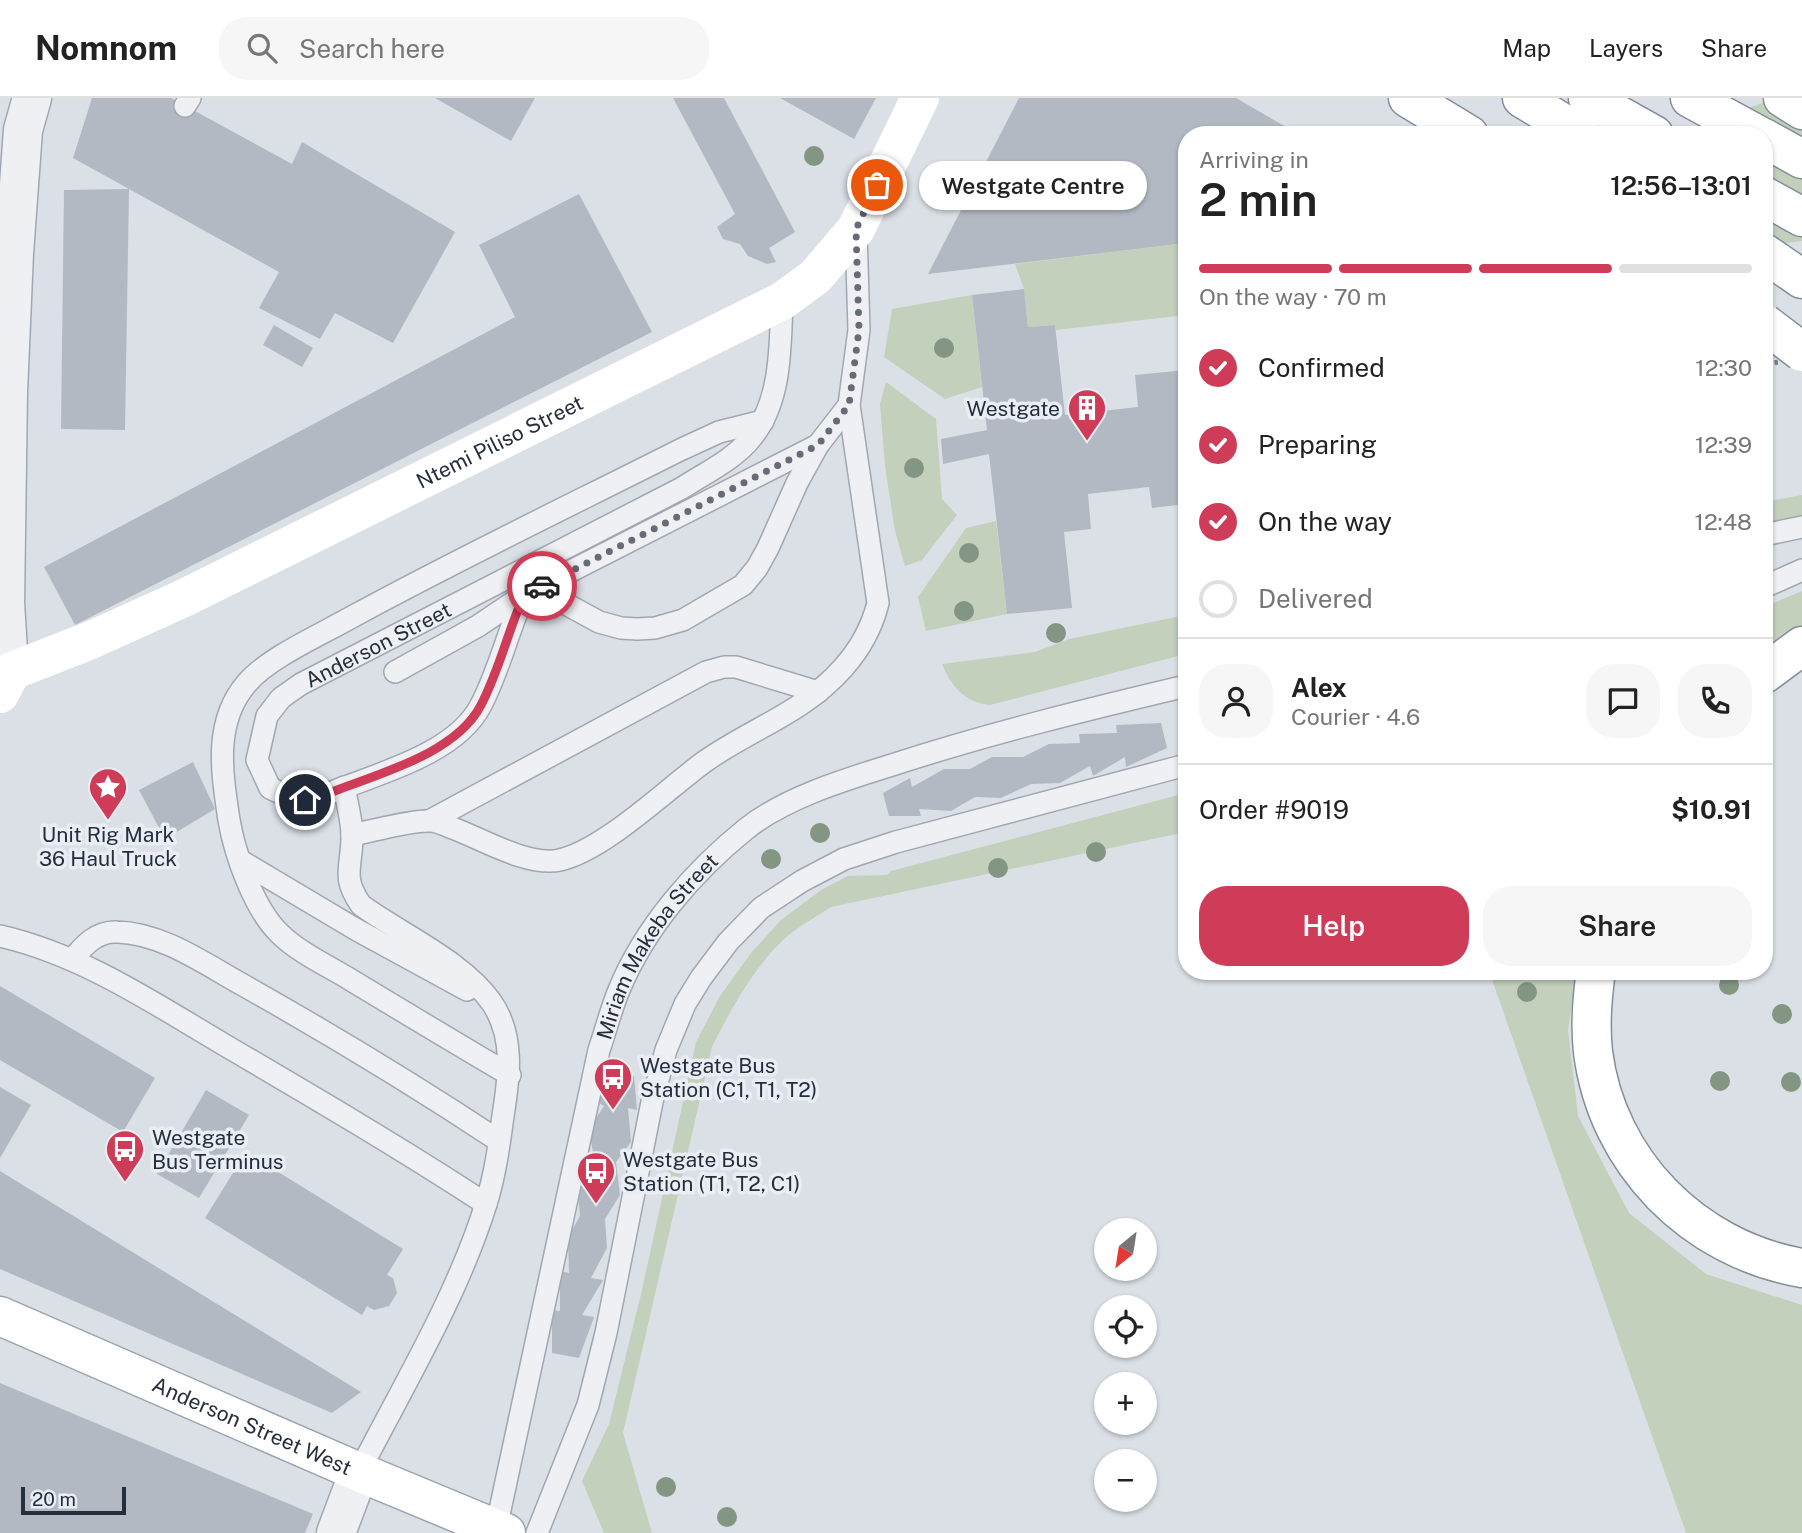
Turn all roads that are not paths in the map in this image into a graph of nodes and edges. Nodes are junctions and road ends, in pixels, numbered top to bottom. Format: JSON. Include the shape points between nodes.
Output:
{"nodes":[{"id":1,"x":32,"y":98,"type":"edge"},
{"id":2,"x":920,"y":98,"type":"edge"},
{"id":3,"x":1408,"y":98,"type":"edge"},
{"id":4,"x":1522,"y":98,"type":"edge"},
{"id":5,"x":1588,"y":98,"type":"edge"},
{"id":6,"x":1690,"y":98,"type":"edge"},
{"id":7,"x":1783,"y":98,"type":"edge"},
{"id":8,"x":1802,"y":110,"type":"edge"},
{"id":9,"x":1454,"y":126,"type":"edge"},
{"id":10,"x":1567,"y":126,"type":"edge"},
{"id":11,"x":1638,"y":126,"type":"edge"},
{"id":12,"x":1741,"y":126,"type":"edge"},
{"id":13,"x":1773,"y":143,"type":"edge"},
{"id":14,"x":1802,"y":159,"type":"edge"},
{"id":15,"x":1773,"y":201,"type":"edge"},
{"id":16,"x":1802,"y":217,"type":"edge"},
{"id":17,"x":856,"y":229,"type":"junction"},
{"id":18,"x":1773,"y":259,"type":"edge"},
{"id":19,"x":1802,"y":279,"type":"edge"},
{"id":20,"x":782,"y":301,"type":"junction"},
{"id":21,"x":1773,"y":330,"type":"edge"},
{"id":22,"x":1802,"y":352,"type":"edge"},
{"id":23,"x":849,"y":405,"type":"junction"},
{"id":24,"x":763,"y":421,"type":"junction"},
{"id":25,"x":4,"y":433,"type":"edge"},
{"id":26,"x":818,"y":445,"type":"junction"},
{"id":27,"x":1802,"y":527,"type":"edge"},
{"id":28,"x":1773,"y":534,"type":"edge"},
{"id":29,"x":1802,"y":570,"type":"edge"},
{"id":30,"x":1773,"y":583,"type":"edge"},
{"id":31,"x":545,"y":584,"type":"junction"},
{"id":32,"x":524,"y":595,"type":"junction"},
{"id":33,"x":1802,"y":646,"type":"edge"},
{"id":34,"x":5,"y":665,"type":"edge"},
{"id":35,"x":1773,"y":667,"type":"edge"},
{"id":36,"x":396,"y":672,"type":"dead end"},
{"id":37,"x":1178,"y":688,"type":"edge"},
{"id":38,"x":818,"y":692,"type":"junction"},
{"id":39,"x":1178,"y":767,"type":"edge"},
{"id":40,"x":344,"y":787,"type":"junction"},
{"id":41,"x":431,"y":820,"type":"junction"},
{"id":42,"x":352,"y":835,"type":"junction"},
{"id":43,"x":241,"y":861,"type":"junction"},
{"id":44,"x":0,"y":936,"type":"edge"},
{"id":45,"x":73,"y":959,"type":"junction"},
{"id":46,"x":1595,"y":980,"type":"edge"},
{"id":47,"x":493,"y":1004,"type":"junction"},
{"id":48,"x":510,"y":1075,"type":"junction"},
{"id":49,"x":499,"y":1140,"type":"junction"},
{"id":50,"x":486,"y":1204,"type":"junction"},
{"id":51,"x":1802,"y":1268,"type":"edge"},
{"id":52,"x":0,"y":1316,"type":"edge"},
{"id":53,"x":359,"y":1472,"type":"junction"},
{"id":54,"x":499,"y":1532,"type":"edge"},
{"id":55,"x":337,"y":1533,"type":"edge"},
{"id":56,"x":537,"y":1533,"type":"edge"}],
"edges":[{"from":1,"to":25,"type":"street","via":[[23,130]]},
{"from":2,"to":17,"type":"main road","name":"Ntemi Piliso Street"},
{"from":3,"to":9,"type":"main road"},
{"from":4,"to":10,"type":"main road"},
{"from":5,"to":11,"type":"main road"},
{"from":6,"to":12,"type":"main road"},
{"from":7,"to":8,"type":"main road"},
{"from":13,"to":14,"type":"main road"},
{"from":15,"to":16,"type":"main road"},
{"from":17,"to":20,"type":"main road","name":"Ntemi Piliso Street","via":[[815,277]]},
{"from":17,"to":23,"type":"lane","via":[[859,330]]},
{"from":18,"to":19,"type":"main road"},
{"from":20,"to":24,"type":"lane","name":"Anderson Street","via":[[779,363]]},
{"from":20,"to":34,"type":"main road","name":"Ntemi Piliso Street","via":[[184,598],[91,640]]},
{"from":21,"to":22,"type":"main road","bridge":true},
{"from":23,"to":26,"type":"lane","name":"Anderson Street"},
{"from":23,"to":38,"type":"lane","via":[[878,603],[862,642]]},
{"from":24,"to":40,"type":"lane","name":"Anderson Street","via":[[751,439],[682,488],[281,698],[267,716],[258,750],[257,760],[270,788],[305,800]]},
{"from":24,"to":43,"type":"lane","via":[[719,432],[680,450],[387,598],[262,669],[235,702],[224,732],[223,778]]},
{"from":25,"to":34,"type":"street"},
{"from":26,"to":31,"type":"lane","name":"Anderson Street"},
{"from":26,"to":31,"type":"lane","name":"Anderson Street","via":[[757,568],[743,585],[683,620],[655,628],[621,628],[566,604]]},
{"from":27,"to":28,"type":"lane"},
{"from":29,"to":30,"type":"lane"},
{"from":31,"to":32,"type":"lane","name":"Anderson Street"},
{"from":32,"to":36,"type":"lane","name":"Anderson Street"},
{"from":32,"to":40,"type":"lane","name":"Anderson Street","via":[[472,721],[429,754]]},
{"from":33,"to":35,"type":"main road"},
{"from":37,"to":54,"type":"lane","name":"Miriam Makeba Street","via":[[944,748],[836,783],[748,828],[674,900],[640,948],[599,1050]]},
{"from":38,"to":41,"type":"lane","via":[[736,667],[706,672]]},
{"from":38,"to":41,"type":"lane","via":[[706,761],[600,842],[558,860],[523,857]]},
{"from":39,"to":56,"type":"lane","via":[[844,859],[761,908],[728,942],[685,1004],[666,1050],[588,1405]]},
{"from":40,"to":42,"type":"lane"},
{"from":41,"to":42,"type":"lane"},
{"from":42,"to":47,"type":"lane","via":[[348,880],[360,905],[456,968]]},
{"from":43,"to":47,"type":"lane"},
{"from":43,"to":48,"type":"lane","via":[[253,894],[281,935]]},
{"from":44,"to":45,"type":"lane"},
{"from":45,"to":49,"type":"lane","via":[[89,941],[113,932],[184,952]]},
{"from":45,"to":50,"type":"lane"},
{"from":46,"to":51,"type":"main road","via":[[1591,1031],[1597,1074],[1609,1115],[1639,1169],[1701,1227],[1759,1258]]},
{"from":47,"to":48,"type":"lane","via":[[504,1028]]},
{"from":48,"to":49,"type":"lane"},
{"from":49,"to":50,"type":"lane"},
{"from":50,"to":53,"type":"lane","via":[[465,1263]]},
{"from":52,"to":53,"type":"main road","name":"Anderson Street West"},
{"from":53,"to":54,"type":"main road","name":"Anderson Street West"},
{"from":53,"to":55,"type":"street"}]}
